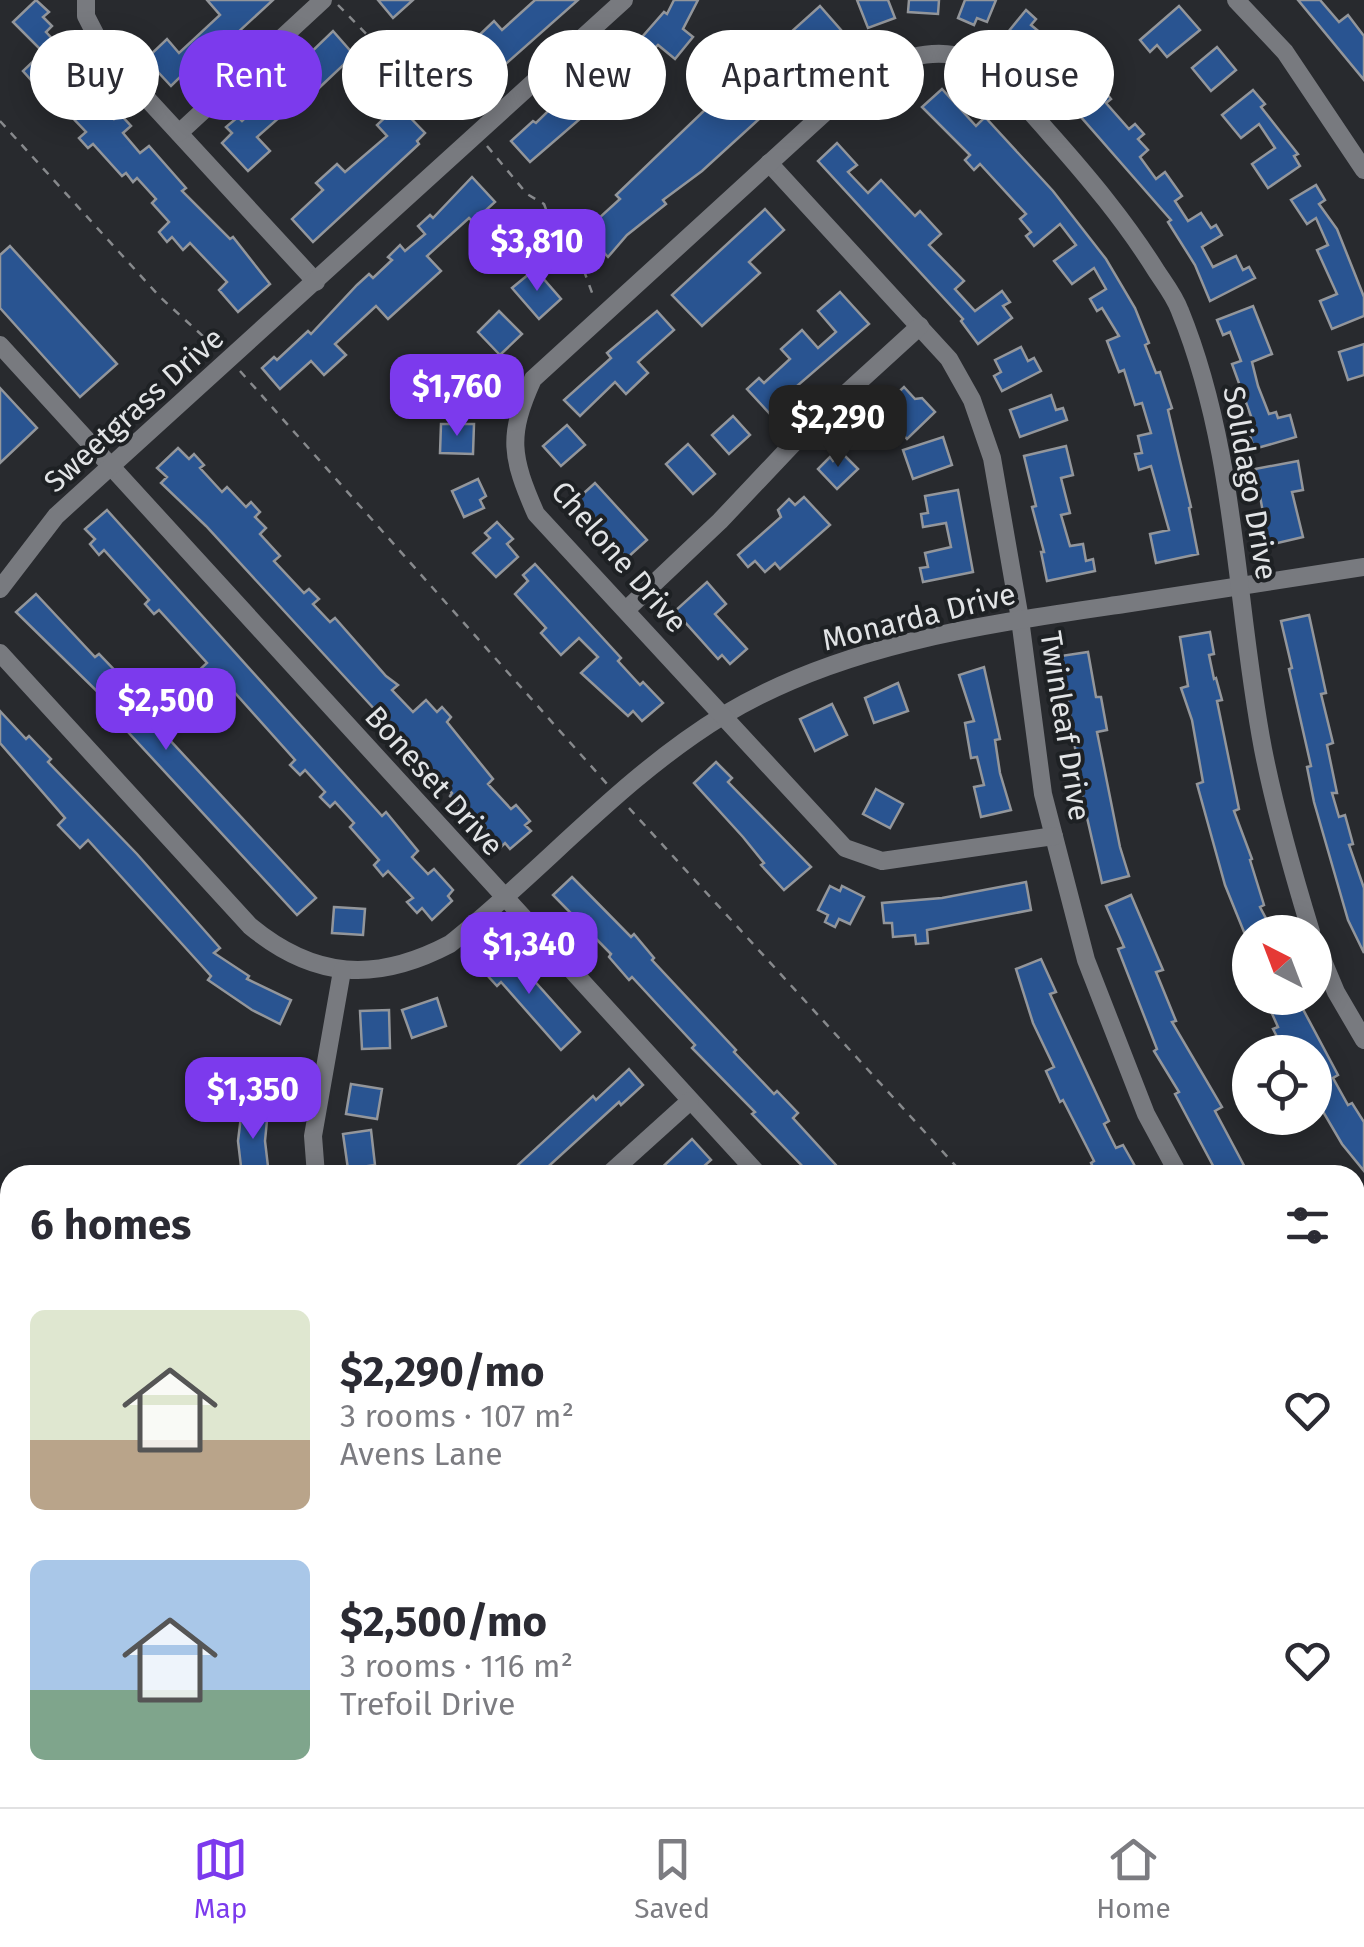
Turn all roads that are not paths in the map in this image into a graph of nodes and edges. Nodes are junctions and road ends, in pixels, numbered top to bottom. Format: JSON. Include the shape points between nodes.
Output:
{"nodes":[{"id":1,"x":86,"y":0,"type":"edge"},
{"id":2,"x":324,"y":0,"type":"edge"},
{"id":3,"x":624,"y":0,"type":"edge"},
{"id":4,"x":1236,"y":0,"type":"edge"},
{"id":5,"x":179,"y":133,"type":"junction"},
{"id":6,"x":770,"y":163,"type":"junction"},
{"id":7,"x":1364,"y":170,"type":"edge"},
{"id":8,"x":316,"y":282,"type":"junction"},
{"id":9,"x":920,"y":326,"type":"junction"},
{"id":10,"x":3,"y":355,"type":"edge"},
{"id":11,"x":110,"y":467,"type":"junction"},
{"id":12,"x":1364,"y":567,"type":"edge"},
{"id":13,"x":1242,"y":587,"type":"junction"},
{"id":14,"x":0,"y":589,"type":"edge"},
{"id":15,"x":626,"y":610,"type":"junction"},
{"id":16,"x":1020,"y":619,"type":"junction"},
{"id":17,"x":0,"y":652,"type":"edge"},
{"id":18,"x":724,"y":715,"type":"junction"},
{"id":19,"x":1054,"y":836,"type":"junction"},
{"id":20,"x":504,"y":899,"type":"junction"},
{"id":21,"x":1307,"y":915,"type":"edge"},
{"id":22,"x":342,"y":970,"type":"junction"},
{"id":23,"x":1332,"y":982,"type":"edge"},
{"id":24,"x":1364,"y":1040,"type":"edge"},
{"id":25,"x":690,"y":1100,"type":"junction"},
{"id":26,"x":315,"y":1165,"type":"edge"},
{"id":27,"x":619,"y":1165,"type":"edge"},
{"id":28,"x":750,"y":1165,"type":"edge"},
{"id":29,"x":1174,"y":1165,"type":"edge"}],
"edges":[{"from":1,"to":5,"type":"street","via":[[86,16],[106,53]]},
{"from":2,"to":5,"type":"street"},
{"from":3,"to":8,"type":"street","name":"Sweetgrass Drive"},
{"from":4,"to":7,"type":"street","via":[[1284,52]]},
{"from":5,"to":8,"type":"street"},
{"from":6,"to":9,"type":"street","name":"Twinleaf Drive"},
{"from":6,"to":13,"type":"street","name":"Solidago Drive","via":[[866,74],[899,59],[934,52],[969,58],[998,75],[1103,194],[1179,307],[1213,407]]},
{"from":6,"to":15,"type":"street","name":"Chelone Drive","via":[[533,379],[517,414],[514,444],[536,514]]},
{"from":8,"to":11,"type":"street","name":"Sweetgrass Drive"},
{"from":9,"to":15,"type":"street"},
{"from":9,"to":16,"type":"street","name":"Twinleaf Drive","via":[[972,400],[992,458]]},
{"from":10,"to":11,"type":"street","name":"Boneset Drive"},
{"from":11,"to":14,"type":"street","name":"Sweetgrass Drive","via":[[47,526]]},
{"from":11,"to":20,"type":"street","name":"Boneset Drive"},
{"from":12,"to":13,"type":"street","name":"Monarda Drive"},
{"from":13,"to":16,"type":"street","name":"Monarda Drive"},
{"from":13,"to":21,"type":"street","name":"Solidago Drive","via":[[1263,750]]},
{"from":15,"to":18,"type":"street","name":"Chelone Drive"},
{"from":16,"to":18,"type":"street","name":"Monarda Drive","via":[[873,651],[790,680]]},
{"from":16,"to":19,"type":"street","name":"Twinleaf Drive"},
{"from":17,"to":22,"type":"street","via":[[250,926],[284,951]]},
{"from":18,"to":19,"type":"street","name":"Chelone Drive","via":[[845,848],[882,861]]},
{"from":18,"to":20,"type":"street","name":"Monarda Drive","via":[[660,758]]},
{"from":19,"to":29,"type":"street","name":"Twinleaf Drive","via":[[1086,960],[1146,1114]]},
{"from":20,"to":22,"type":"street","name":"Monarda Drive","via":[[432,953],[387,968]]},
{"from":20,"to":25,"type":"street","name":"Boneset Drive"},
{"from":22,"to":26,"type":"street","via":[[313,1136]]},
{"from":23,"to":24,"type":"street"},
{"from":25,"to":27,"type":"street"},
{"from":25,"to":28,"type":"street","name":"Boneset Drive"}]}
